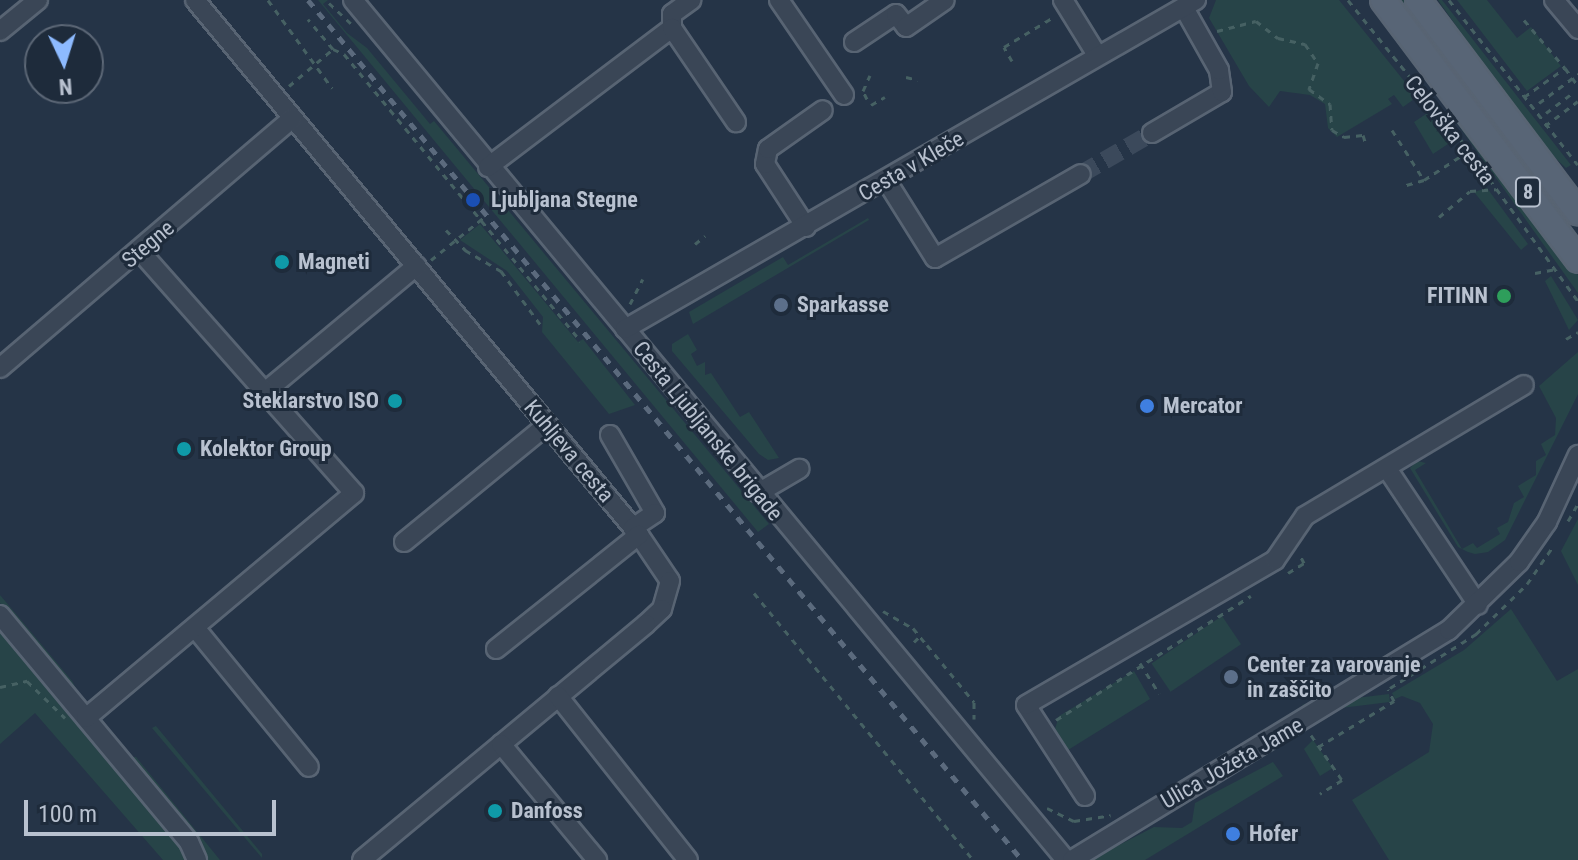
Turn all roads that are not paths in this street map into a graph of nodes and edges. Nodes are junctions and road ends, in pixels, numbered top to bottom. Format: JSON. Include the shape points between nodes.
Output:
{"nodes":[{"id":1,"x":38,"y":0,"type":"edge"},
{"id":2,"x":195,"y":0,"type":"edge"},
{"id":3,"x":353,"y":0,"type":"edge"},
{"id":4,"x":691,"y":0,"type":"edge"},
{"id":5,"x":779,"y":0,"type":"edge"},
{"id":6,"x":945,"y":0,"type":"edge"},
{"id":7,"x":1383,"y":0,"type":"edge"},
{"id":8,"x":1418,"y":0,"type":"edge"},
{"id":9,"x":1554,"y":0,"type":"edge"},
{"id":10,"x":1066,"y":4,"type":"edge"},
{"id":11,"x":1190,"y":4,"type":"edge"},
{"id":12,"x":672,"y":28,"type":"junction"},
{"id":13,"x":1578,"y":29,"type":"edge"},
{"id":14,"x":0,"y":31,"type":"edge"},
{"id":15,"x":854,"y":42,"type":"dead end"},
{"id":16,"x":1097,"y":55,"type":"junction"},
{"id":17,"x":844,"y":95,"type":"dead end"},
{"id":18,"x":823,"y":110,"type":"dead end"},
{"id":19,"x":293,"y":118,"type":"junction"},
{"id":20,"x":736,"y":122,"type":"dead end"},
{"id":21,"x":1152,"y":133,"type":"tunnel mouth"},
{"id":22,"x":488,"y":167,"type":"junction"},
{"id":23,"x":1081,"y":174,"type":"tunnel mouth"},
{"id":24,"x":886,"y":180,"type":"junction"},
{"id":25,"x":1578,"y":212,"type":"edge"},
{"id":26,"x":806,"y":227,"type":"junction"},
{"id":27,"x":140,"y":251,"type":"junction"},
{"id":28,"x":1578,"y":260,"type":"edge"},
{"id":29,"x":417,"y":268,"type":"junction"},
{"id":30,"x":625,"y":329,"type":"junction"},
{"id":31,"x":0,"y":368,"type":"edge"},
{"id":32,"x":1524,"y":385,"type":"dead end"},
{"id":33,"x":265,"y":392,"type":"junction"},
{"id":34,"x":547,"y":425,"type":"junction"},
{"id":35,"x":610,"y":435,"type":"dead end"},
{"id":36,"x":1578,"y":455,"type":"edge"},
{"id":37,"x":799,"y":469,"type":"dead end"},
{"id":38,"x":1388,"y":470,"type":"junction"},
{"id":39,"x":758,"y":493,"type":"junction"},
{"id":40,"x":636,"y":532,"type":"junction"},
{"id":41,"x":404,"y":542,"type":"dead end"},
{"id":42,"x":1478,"y":605,"type":"junction"},
{"id":43,"x":0,"y":615,"type":"edge"},
{"id":44,"x":196,"y":629,"type":"junction"},
{"id":45,"x":496,"y":649,"type":"dead end"},
{"id":46,"x":558,"y":696,"type":"junction"},
{"id":47,"x":82,"y":713,"type":"junction"},
{"id":48,"x":501,"y":744,"type":"junction"},
{"id":49,"x":309,"y":767,"type":"dead end"},
{"id":50,"x":1085,"y":796,"type":"dead end"},
{"id":51,"x":197,"y":860,"type":"edge"},
{"id":52,"x":362,"y":860,"type":"edge"},
{"id":53,"x":597,"y":860,"type":"edge"},
{"id":54,"x":688,"y":860,"type":"edge"},
{"id":55,"x":1066,"y":860,"type":"edge"},
{"id":56,"x":1072,"y":860,"type":"edge"}],
"edges":[{"from":1,"to":14,"type":"street"},
{"from":2,"to":19,"type":"street","name":"Kuhljeva cesta"},
{"from":3,"to":22,"type":"street","name":"Cesta Ljubljanske brigade"},
{"from":4,"to":12,"type":"street","via":[[672,14]]},
{"from":5,"to":17,"type":"street"},
{"from":6,"to":15,"type":"street","via":[[906,27],[896,14]]},
{"from":7,"to":28,"type":"main road","name":"Celovška cesta","number":"8"},
{"from":8,"to":25,"type":"main road","number":"8"},
{"from":9,"to":13,"type":"street"},
{"from":10,"to":16,"type":"street"},
{"from":11,"to":16,"type":"street","name":"Cesta v Kleče"},
{"from":11,"to":21,"type":"street","via":[[1219,70],[1222,92]]},
{"from":12,"to":20,"type":"street"},
{"from":12,"to":22,"type":"street"},
{"from":16,"to":24,"type":"street","name":"Cesta v Kleče"},
{"from":18,"to":26,"type":"street","via":[[768,149],[765,164]]},
{"from":19,"to":27,"type":"street","name":"Stegne"},
{"from":19,"to":29,"type":"street","name":"Kuhljeva cesta"},
{"from":22,"to":30,"type":"street","name":"Cesta Ljubljanske brigade"},
{"from":23,"to":24,"type":"street","via":[[935,258]]},
{"from":24,"to":26,"type":"street","name":"Cesta v Kleče"},
{"from":26,"to":30,"type":"street","name":"Cesta v Kleče"},
{"from":27,"to":31,"type":"street","name":"Stegne"},
{"from":27,"to":33,"type":"street"},
{"from":29,"to":33,"type":"street"},
{"from":29,"to":34,"type":"street","name":"Kuhljeva cesta"},
{"from":30,"to":39,"type":"street","name":"Cesta Ljubljanske brigade"},
{"from":32,"to":38,"type":"street"},
{"from":33,"to":44,"type":"street","via":[[354,493]]},
{"from":34,"to":40,"type":"street","name":"Kuhljeva cesta"},
{"from":34,"to":41,"type":"street"},
{"from":35,"to":40,"type":"street","via":[[655,513]]},
{"from":36,"to":42,"type":"street","name":"Ulica Jožeta Jame","via":[[1547,522],[1519,562]]},
{"from":37,"to":39,"type":"street"},
{"from":38,"to":42,"type":"street"},
{"from":38,"to":50,"type":"street","via":[[1305,516],[1275,560],[1026,705]]},
{"from":39,"to":55,"type":"street","name":"Cesta Ljubljanske brigade"},
{"from":40,"to":45,"type":"street"},
{"from":40,"to":46,"type":"street","name":"Kuhljeva cesta","via":[[670,581],[662,609]]},
{"from":42,"to":56,"type":"street","name":"Ulica Jožeta Jame","via":[[1372,679]]},
{"from":43,"to":47,"type":"street"},
{"from":44,"to":47,"type":"street"},
{"from":44,"to":49,"type":"street"},
{"from":46,"to":48,"type":"street","name":"Kuhljeva cesta"},
{"from":46,"to":54,"type":"street"},
{"from":47,"to":51,"type":"street","via":[[189,842]]},
{"from":48,"to":52,"type":"street","name":"Kuhljeva cesta"},
{"from":48,"to":53,"type":"street"}]}
